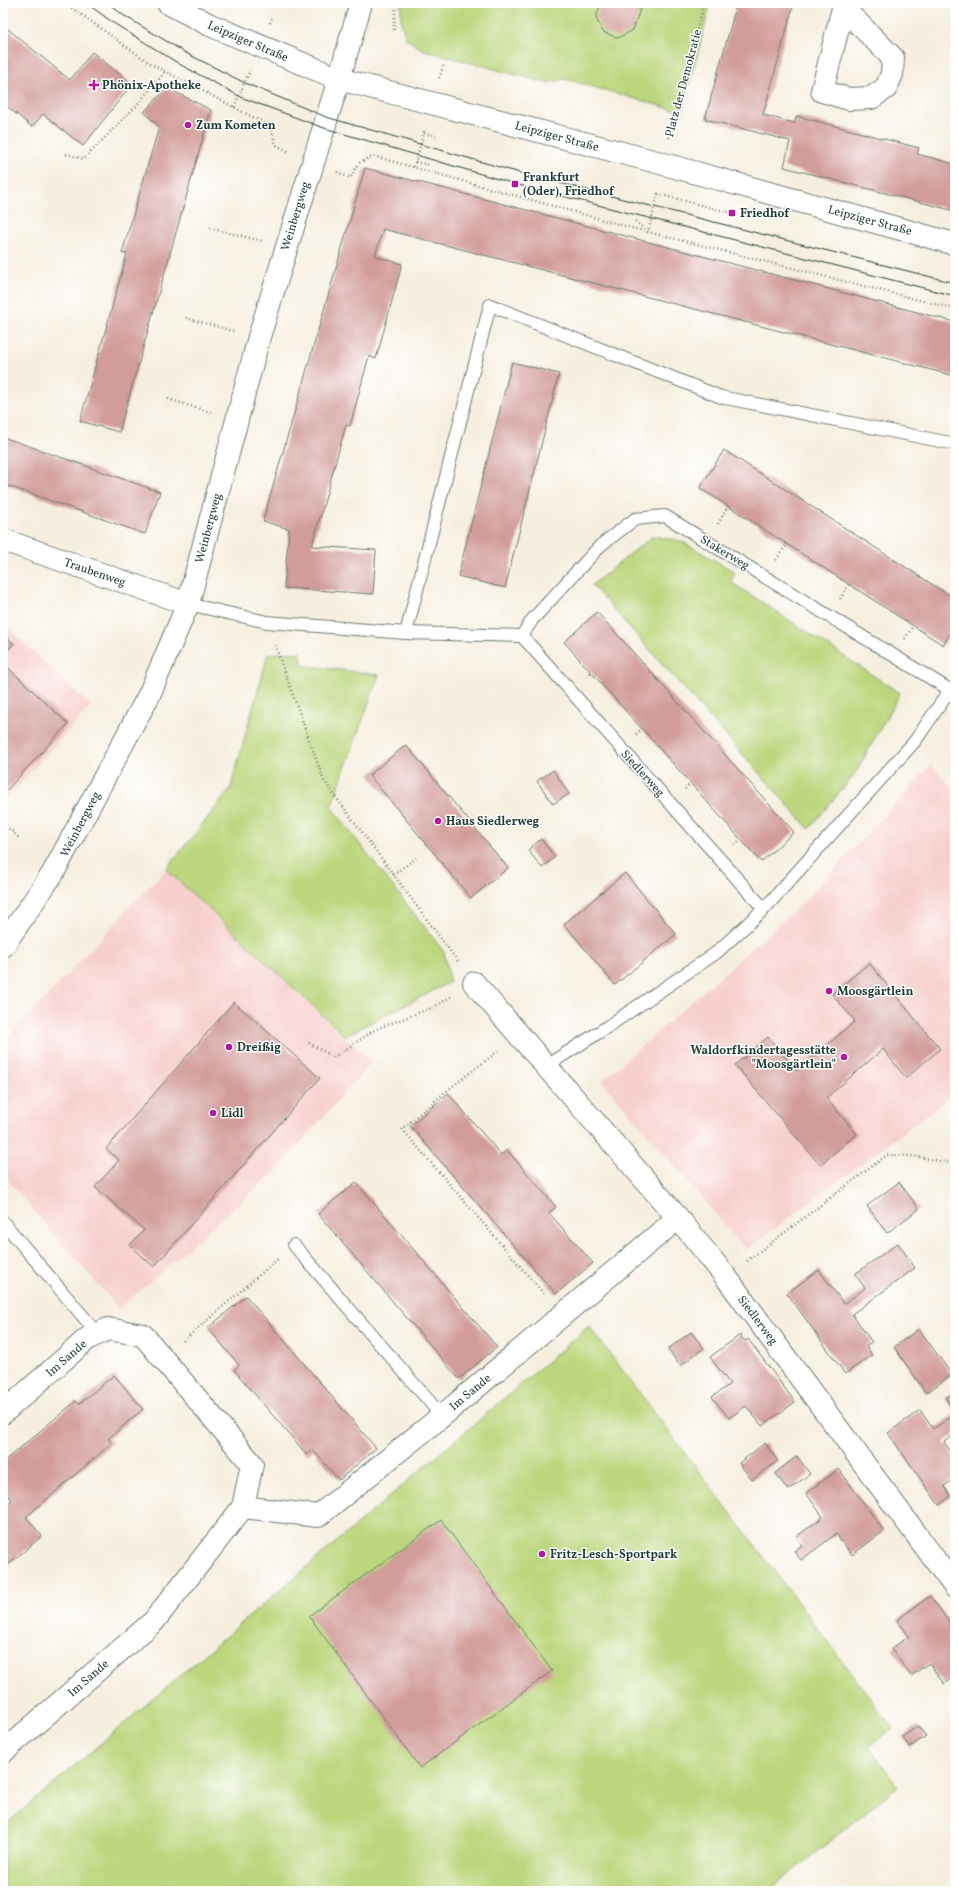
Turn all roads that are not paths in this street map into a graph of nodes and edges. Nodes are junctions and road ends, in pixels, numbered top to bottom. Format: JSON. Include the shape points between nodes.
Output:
{"nodes":[{"id":1,"x":168,"y":3,"type":"edge"},
{"id":2,"x":361,"y":3,"type":"edge"},
{"id":3,"x":339,"y":79,"type":"junction"},
{"id":4,"x":955,"y":244,"type":"edge"},
{"id":5,"x":955,"y":444,"type":"edge"},
{"id":6,"x":3,"y":540,"type":"edge"},
{"id":7,"x":188,"y":604,"type":"junction"},
{"id":8,"x":406,"y":632,"type":"junction"},
{"id":9,"x":522,"y":636,"type":"junction"},
{"id":10,"x":953,"y":689,"type":"edge"},
{"id":11,"x":764,"y":909,"type":"junction"},
{"id":12,"x":3,"y":946,"type":"edge"},
{"id":13,"x":474,"y":983,"type":"road end"},
{"id":14,"x":546,"y":1066,"type":"junction"},
{"id":15,"x":678,"y":1218,"type":"junction"},
{"id":16,"x":3,"y":1222,"type":"edge"},
{"id":17,"x":294,"y":1245,"type":"road end"},
{"id":18,"x":98,"y":1334,"type":"junction"},
{"id":19,"x":3,"y":1413,"type":"edge"},
{"id":20,"x":442,"y":1416,"type":"junction"},
{"id":21,"x":243,"y":1507,"type":"junction"},
{"id":22,"x":955,"y":1586,"type":"edge"},
{"id":23,"x":3,"y":1752,"type":"edge"}],
"edges":[{"from":1,"to":3,"type":"street","name":"Leipziger Straße","via":[[210,25]]},
{"from":2,"to":3,"type":"street","name":"Weinbergweg"},
{"from":3,"to":4,"type":"street","name":"Leipziger Straße"},
{"from":3,"to":7,"type":"street","name":"Weinbergweg","via":[[259,337]]},
{"from":5,"to":8,"type":"lane","via":[[721,397],[490,305]]},
{"from":6,"to":7,"type":"street","name":"Traubenweg"},
{"from":7,"to":8,"type":"lane","via":[[267,622]]},
{"from":7,"to":12,"type":"street","name":"Weinbergweg","via":[[149,695],[57,866]]},
{"from":8,"to":9,"type":"lane"},
{"from":9,"to":10,"type":"lane","name":"Stakerweg","via":[[532,620],[601,545],[635,519],[665,516]]},
{"from":9,"to":11,"type":"lane","name":"Siedlerweg"},
{"from":10,"to":11,"type":"lane","via":[[915,741]]},
{"from":11,"to":14,"type":"lane","via":[[716,953]]},
{"from":13,"to":14,"type":"street","name":"Siedlerweg"},
{"from":14,"to":15,"type":"street","name":"Siedlerweg"},
{"from":15,"to":20,"type":"street","name":"Im Sande"},
{"from":15,"to":22,"type":"street","name":"Siedlerweg","via":[[726,1277]]},
{"from":16,"to":18,"type":"lane"},
{"from":17,"to":20,"type":"lane"},
{"from":18,"to":19,"type":"street","name":"Im Sande","via":[[87,1339]]},
{"from":18,"to":21,"type":"street","name":"Im Sande","via":[[108,1329],[143,1335],[252,1464]]},
{"from":20,"to":21,"type":"street","name":"Im Sande","via":[[318,1516]]},
{"from":21,"to":23,"type":"street","name":"Im Sande","via":[[154,1621]]}]}
